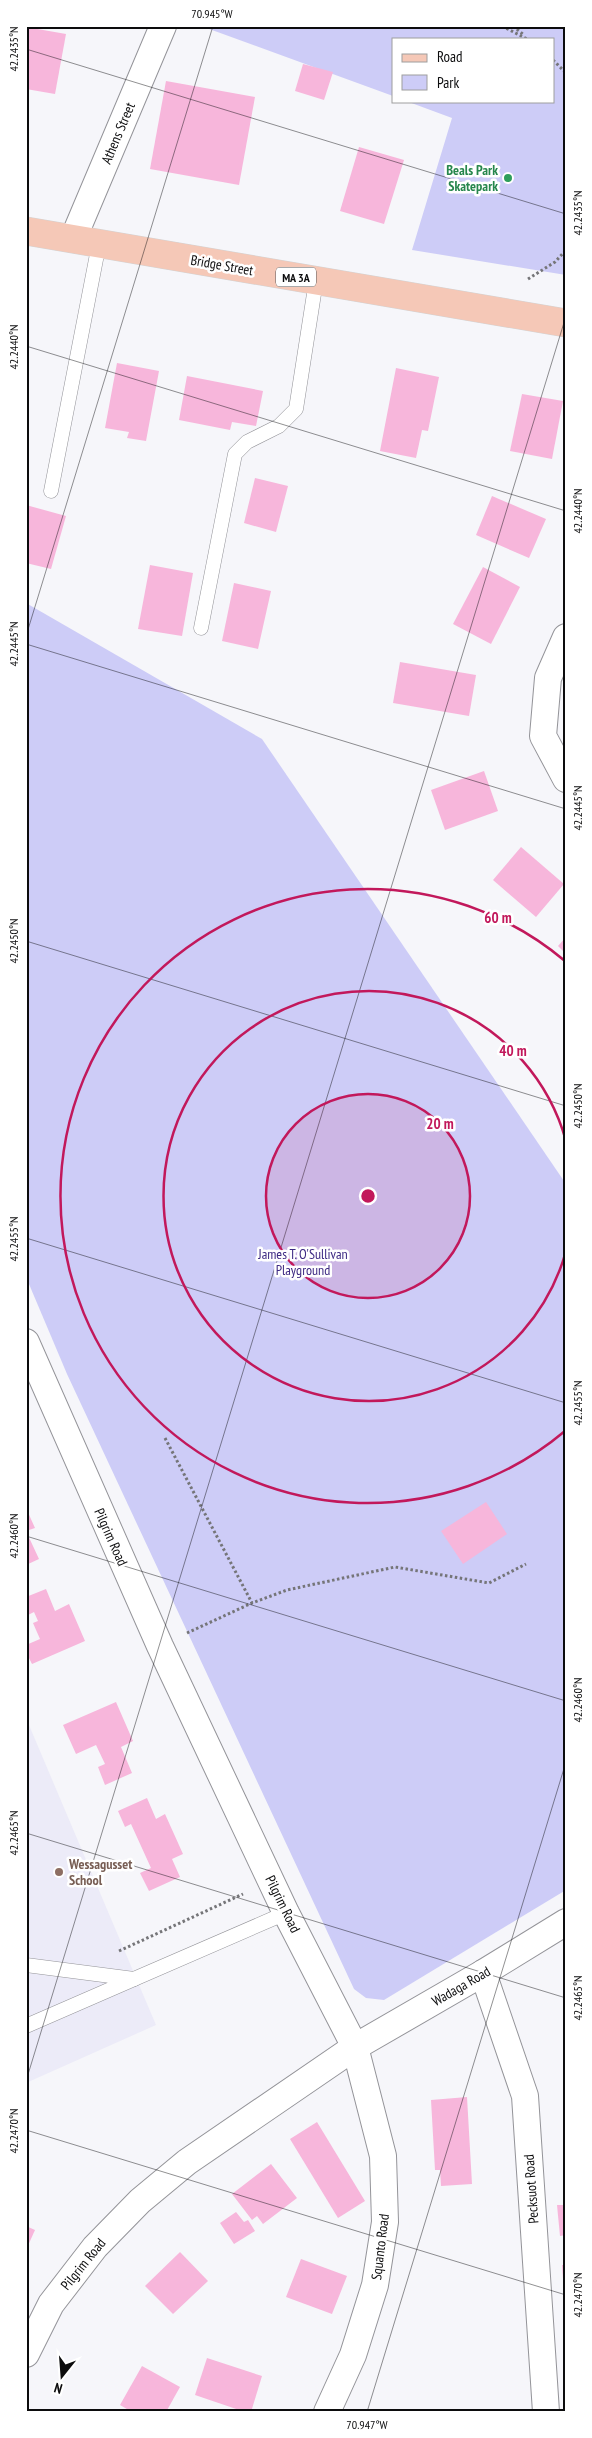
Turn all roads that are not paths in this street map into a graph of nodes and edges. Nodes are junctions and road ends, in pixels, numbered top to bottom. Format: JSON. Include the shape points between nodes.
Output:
{"nodes":[{"id":1,"x":163,"y":26,"type":"edge"},
{"id":2,"x":26,"y":231,"type":"edge"},
{"id":3,"x":86,"y":242,"type":"junction"},
{"id":4,"x":316,"y":281,"type":"junction"},
{"id":5,"x":566,"y":322,"type":"edge"},
{"id":6,"x":51,"y":491,"type":"dead end"},
{"id":7,"x":201,"y":628,"type":"dead end"},
{"id":8,"x":566,"y":637,"type":"edge"},
{"id":9,"x":566,"y":779,"type":"edge"},
{"id":10,"x":26,"y":1342,"type":"edge"},
{"id":11,"x":282,"y":1904,"type":"junction"},
{"id":12,"x":566,"y":1922,"type":"edge"},
{"id":13,"x":26,"y":1965,"type":"edge"},
{"id":14,"x":484,"y":1973,"type":"junction"},
{"id":15,"x":134,"y":1979,"type":"junction"},
{"id":16,"x":26,"y":2026,"type":"edge"},
{"id":17,"x":355,"y":2046,"type":"junction"},
{"id":18,"x":26,"y":2354,"type":"edge"},
{"id":19,"x":327,"y":2412,"type":"edge"},
{"id":20,"x":546,"y":2412,"type":"edge"}],
"edges":[{"from":1,"to":3,"type":"street","name":"Athens Street"},
{"from":2,"to":3,"type":"main road","name":"Bridge Street","number":"MA 3A"},
{"from":3,"to":4,"type":"main road","name":"Bridge Street","number":"MA 3A"},
{"from":3,"to":6,"type":"lane"},
{"from":4,"to":5,"type":"main road","name":"Bridge Street","number":"MA 3A"},
{"from":4,"to":7,"type":"lane","via":[[296,409],[279,426],[247,442],[235,454]]},
{"from":8,"to":9,"type":"street","via":[[548,678],[543,736]]},
{"from":10,"to":11,"type":"street","name":"Pilgrim Road","via":[[160,1646]]},
{"from":11,"to":15,"type":"lane"},
{"from":11,"to":17,"type":"street","name":"Pilgrim Road"},
{"from":12,"to":14,"type":"street","name":"Wadaga Road"},
{"from":13,"to":15,"type":"lane"},
{"from":14,"to":17,"type":"street","name":"Wadaga Road"},
{"from":14,"to":20,"type":"street","name":"Pecksuot Road","via":[[526,2096]]},
{"from":15,"to":16,"type":"lane"},
{"from":17,"to":18,"type":"street","name":"Pilgrim Road","via":[[187,2162],[140,2201],[95,2247],[51,2304]]},
{"from":17,"to":19,"type":"street","name":"Squanto Road","via":[[383,2156],[385,2222],[375,2285],[359,2338]]}]}
